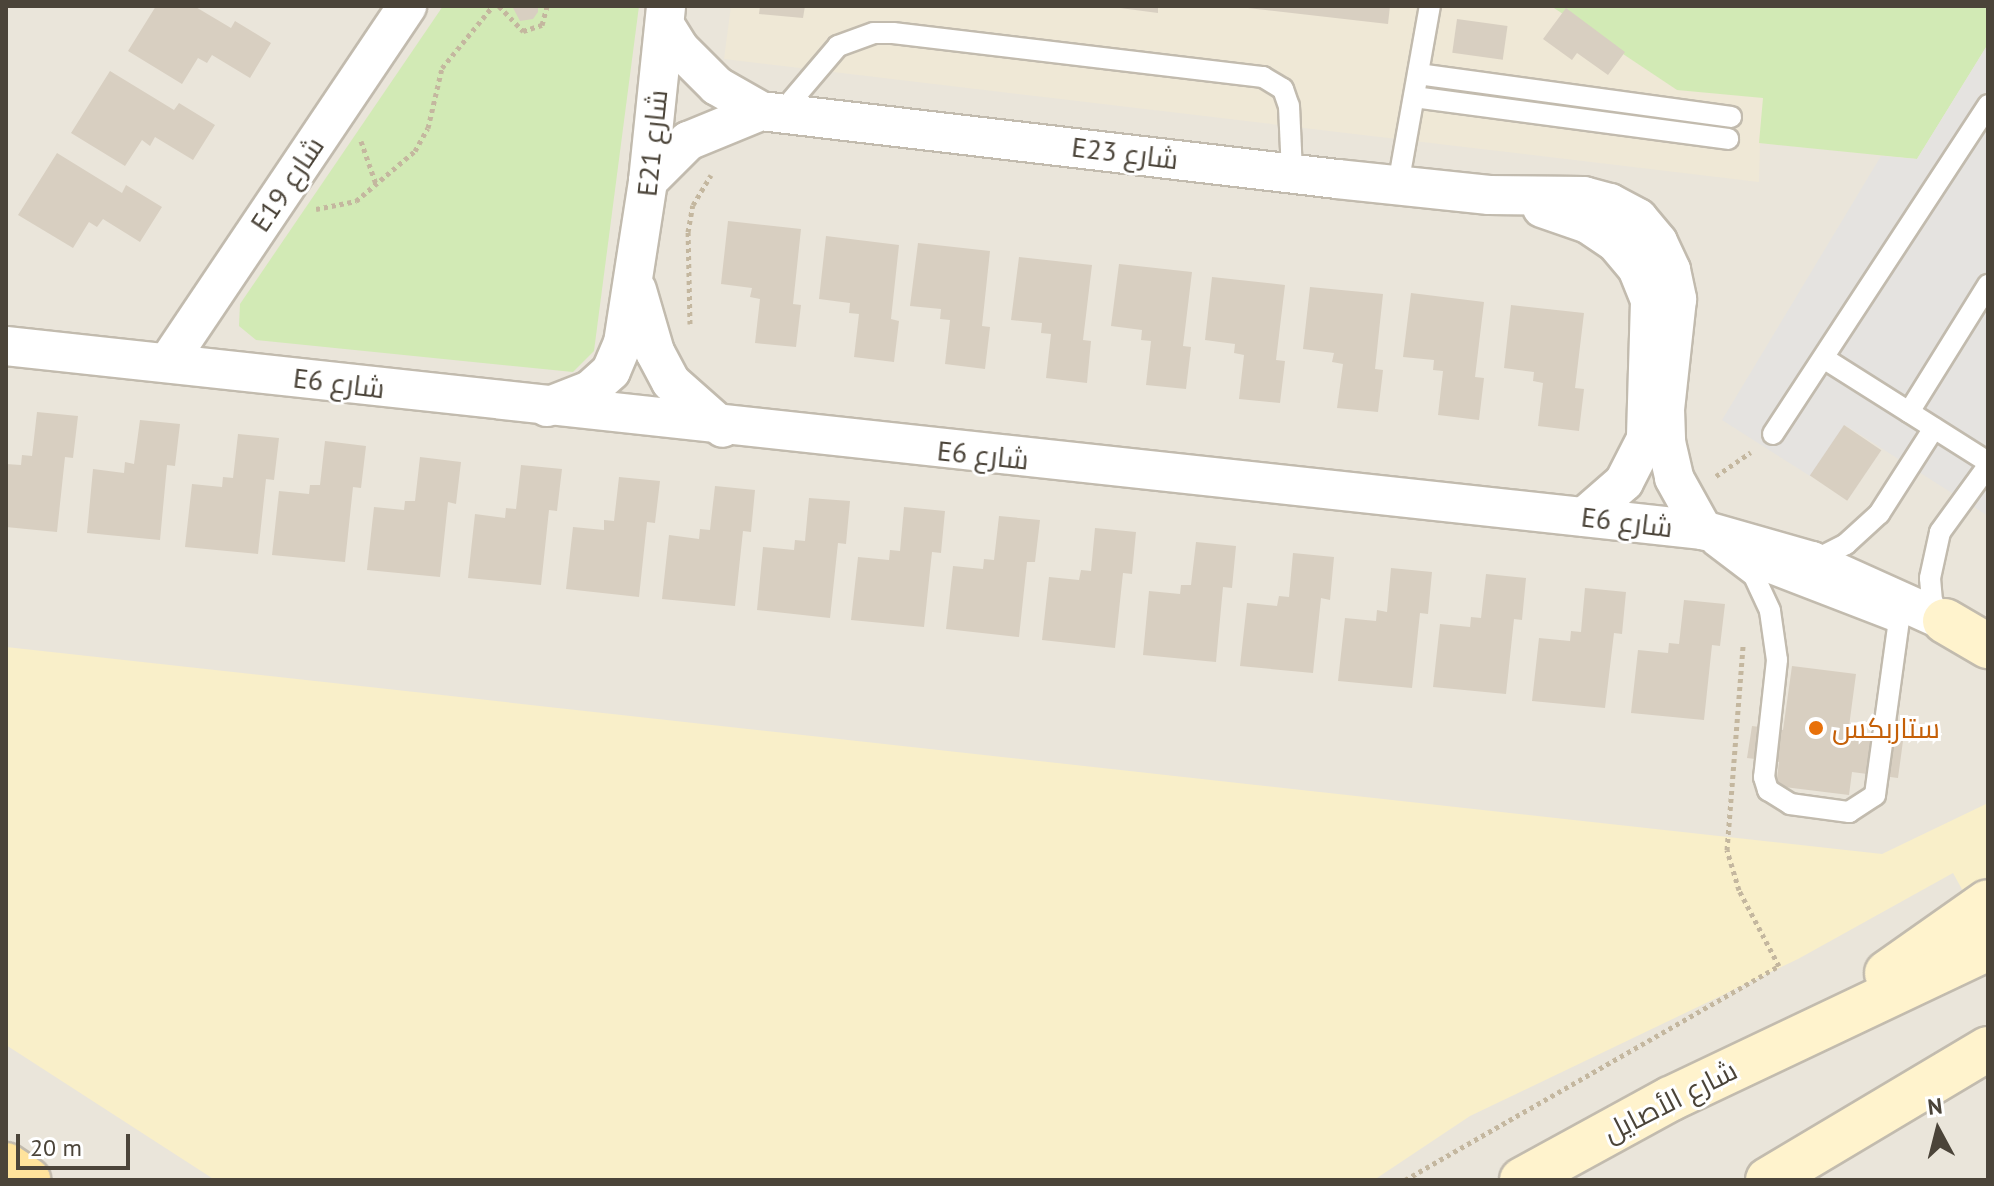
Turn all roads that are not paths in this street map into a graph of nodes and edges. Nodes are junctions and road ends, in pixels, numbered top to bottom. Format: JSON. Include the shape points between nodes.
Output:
{"nodes":[{"id":1,"x":407,"y":6,"type":"edge"},
{"id":2,"x":1430,"y":6,"type":"edge"},
{"id":3,"x":665,"y":16,"type":"edge"},
{"id":4,"x":1418,"y":74,"type":"junction"},
{"id":5,"x":1414,"y":97,"type":"junction"},
{"id":6,"x":1988,"y":105,"type":"edge"},
{"id":7,"x":771,"y":112,"type":"junction"},
{"id":8,"x":1731,"y":117,"type":"dead end"},
{"id":9,"x":1728,"y":139,"type":"dead end"},
{"id":10,"x":1292,"y":172,"type":"junction"},
{"id":11,"x":648,"y":181,"type":"junction"},
{"id":12,"x":1398,"y":185,"type":"junction"},
{"id":13,"x":1489,"y":195,"type":"junction"},
{"id":14,"x":635,"y":280,"type":"junction"},
{"id":15,"x":1988,"y":285,"type":"edge"},
{"id":16,"x":6,"y":346,"type":"edge"},
{"id":17,"x":1825,"y":359,"type":"junction"},
{"id":18,"x":168,"y":362,"type":"junction"},
{"id":19,"x":543,"y":408,"type":"junction"},
{"id":20,"x":1909,"y":412,"type":"junction"},
{"id":21,"x":723,"y":428,"type":"junction"},
{"id":22,"x":1934,"y":428,"type":"junction"},
{"id":23,"x":1773,"y":434,"type":"dead end"},
{"id":24,"x":1646,"y":439,"type":"junction"},
{"id":25,"x":1988,"y":464,"type":"edge"},
{"id":26,"x":1671,"y":468,"type":"junction"},
{"id":27,"x":1584,"y":517,"type":"junction"},
{"id":28,"x":1656,"y":526,"type":"junction"},
{"id":29,"x":1703,"y":530,"type":"junction"},
{"id":30,"x":1737,"y":560,"type":"junction"},
{"id":31,"x":1812,"y":561,"type":"junction"},
{"id":32,"x":1900,"y":610,"type":"junction"},
{"id":33,"x":1945,"y":621,"type":"junction"},
{"id":34,"x":1988,"y":646,"type":"edge"},
{"id":35,"x":1988,"y":902,"type":"edge"},
{"id":36,"x":1988,"y":948,"type":"edge"},
{"id":37,"x":1819,"y":1027,"type":"junction"},
{"id":38,"x":1988,"y":1049,"type":"edge"},
{"id":39,"x":1988,"y":1068,"type":"edge"},
{"id":40,"x":1885,"y":1113,"type":"junction"},
{"id":41,"x":6,"y":1165,"type":"edge"},
{"id":42,"x":28,"y":1180,"type":"edge"},
{"id":43,"x":1522,"y":1180,"type":"edge"},
{"id":44,"x":1768,"y":1180,"type":"edge"}],
"edges":[{"from":1,"to":18,"type":"street","name":"E19 شارع"},
{"from":2,"to":4,"type":"lane"},
{"from":3,"to":7,"type":"street","name":"E23 شارع","via":[[717,86]]},
{"from":3,"to":11,"type":"street","name":"E21 شارع"},
{"from":4,"to":5,"type":"lane"},
{"from":4,"to":8,"type":"lane"},
{"from":5,"to":9,"type":"lane"},
{"from":5,"to":12,"type":"lane"},
{"from":6,"to":17,"type":"lane"},
{"from":7,"to":10,"type":"street","name":"E23 شارع"},
{"from":7,"to":10,"type":"lane","via":[[838,46],[856,37],[893,33],[1263,77],[1283,89],[1289,106]]},
{"from":7,"to":11,"type":"street","name":"E23 شارع","via":[[688,141]]},
{"from":10,"to":12,"type":"street","name":"E23 شارع"},
{"from":11,"to":14,"type":"street","name":"E21 شارع"},
{"from":12,"to":13,"type":"street","name":"E23 شارع"},
{"from":13,"to":24,"type":"street","name":"E23 شارع","via":[[1588,224],[1616,243],[1637,268],[1650,301],[1652,332]]},
{"from":13,"to":26,"type":"street","name":"E23 شارع","via":[[1565,194],[1610,203],[1638,218],[1658,242],[1677,299],[1665,409]]},
{"from":14,"to":19,"type":"street","name":"E21 شارع","via":[[623,343],[611,371],[590,390]]},
{"from":14,"to":21,"type":"street","name":"E21 شارع","via":[[655,352],[671,382]]},
{"from":15,"to":20,"type":"lane"},
{"from":16,"to":18,"type":"street","name":"E6 شارع"},
{"from":17,"to":20,"type":"lane"},
{"from":17,"to":23,"type":"lane"},
{"from":18,"to":19,"type":"street","name":"E6 شارع"},
{"from":19,"to":21,"type":"street","name":"E6 شارع"},
{"from":20,"to":22,"type":"lane"},
{"from":21,"to":27,"type":"street","name":"E6 شارع"},
{"from":22,"to":25,"type":"lane"},
{"from":22,"to":31,"type":"lane","via":[[1879,514],[1846,544]]},
{"from":24,"to":27,"type":"street","name":"E23 شارع","via":[[1624,482]]},
{"from":24,"to":28,"type":"street","via":[[1643,469]]},
{"from":25,"to":33,"type":"lane","via":[[1950,511],[1933,554],[1932,601]]},
{"from":26,"to":28,"type":"street","via":[[1671,503]]},
{"from":26,"to":29,"type":"street","name":"E23 شارع"},
{"from":27,"to":28,"type":"street","name":"E6 شارع"},
{"from":28,"to":29,"type":"street","name":"E6 شارع"},
{"from":29,"to":30,"type":"lane","via":[[1713,546]]},
{"from":29,"to":31,"type":"street","name":"E6 شارع"},
{"from":30,"to":32,"type":"lane"},
{"from":30,"to":32,"type":"lane","via":[[1762,587],[1770,611],[1777,660],[1764,777],[1768,790],[1790,804],[1849,812],[1875,795]]},
{"from":31,"to":32,"type":"street","name":"E6 شارع"},
{"from":32,"to":33,"type":"street","name":"E6 شارع"},
{"from":33,"to":34,"type":"main road"},
{"from":35,"to":37,"type":"main road","name":"شارع الأصايل"},
{"from":36,"to":37,"type":"main road","name":"شارع الأصايل"},
{"from":37,"to":43,"type":"main road","name":"شارع الأصايل","via":[[1670,1099]]},
{"from":38,"to":40,"type":"main road"},
{"from":39,"to":40,"type":"main road"},
{"from":40,"to":44,"type":"main road"},
{"from":41,"to":42,"type":"main road"}]}
